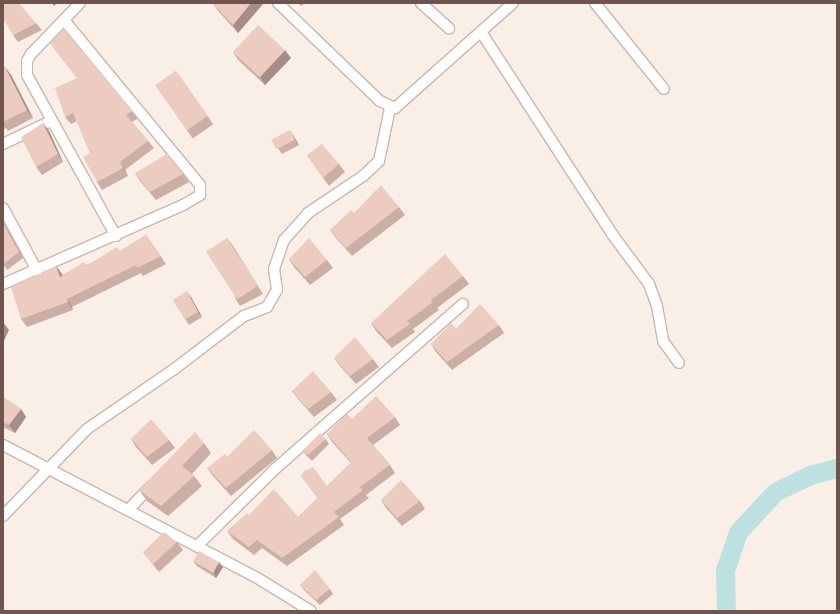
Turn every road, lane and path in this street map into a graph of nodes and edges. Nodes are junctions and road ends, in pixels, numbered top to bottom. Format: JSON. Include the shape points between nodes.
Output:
{"nodes":[{"id":1,"x":80,"y":3,"type":"edge"},
{"id":2,"x":278,"y":3,"type":"edge"},
{"id":3,"x":422,"y":3,"type":"edge"},
{"id":4,"x":513,"y":3,"type":"edge"},
{"id":5,"x":594,"y":3,"type":"edge"},
{"id":6,"x":64,"y":20,"type":"junction"},
{"id":7,"x":449,"y":28,"type":"dead end"},
{"id":8,"x":481,"y":32,"type":"junction"},
{"id":9,"x":664,"y":89,"type":"dead end"},
{"id":10,"x":390,"y":108,"type":"junction"},
{"id":11,"x":51,"y":121,"type":"junction"},
{"id":12,"x":3,"y":144,"type":"edge"},
{"id":13,"x":3,"y":208,"type":"edge"},
{"id":14,"x":116,"y":236,"type":"junction"},
{"id":15,"x":37,"y":270,"type":"junction"},
{"id":16,"x":3,"y":284,"type":"edge"},
{"id":17,"x":463,"y":304,"type":"dead end"},
{"id":18,"x":679,"y":363,"type":"dead end"},
{"id":19,"x":3,"y":445,"type":"edge"},
{"id":20,"x":50,"y":468,"type":"junction"},
{"id":21,"x":158,"y":478,"type":"edge"},
{"id":22,"x":128,"y":510,"type":"junction"},
{"id":23,"x":3,"y":516,"type":"edge"},
{"id":24,"x":197,"y":546,"type":"junction"},
{"id":25,"x":311,"y":611,"type":"edge"}],
"edges":[{"from":1,"to":6,"type":"street"},
{"from":2,"to":10,"type":"street"},
{"from":3,"to":7,"type":"street"},
{"from":4,"to":8,"type":"street"},
{"from":5,"to":9,"type":"street"},
{"from":6,"to":11,"type":"street","via":[[31,54],[27,66],[28,80]]},
{"from":6,"to":14,"type":"street","via":[[201,188],[198,198]]},
{"from":8,"to":10,"type":"street","via":[[395,108]]},
{"from":8,"to":18,"type":"street","via":[[612,234],[649,284],[657,306],[663,341]]},
{"from":10,"to":20,"type":"street","via":[[379,161],[363,176],[308,212],[284,240],[274,269],[277,290],[267,307],[244,316],[173,370],[124,402],[88,429]]},
{"from":11,"to":12,"type":"street"},
{"from":11,"to":14,"type":"street"},
{"from":13,"to":15,"type":"street"},
{"from":14,"to":15,"type":"street"},
{"from":15,"to":16,"type":"street"},
{"from":17,"to":24,"type":"street","via":[[275,469]]},
{"from":19,"to":20,"type":"street"},
{"from":20,"to":22,"type":"street"},
{"from":20,"to":23,"type":"street"},
{"from":21,"to":22,"type":"street"},
{"from":22,"to":24,"type":"street"},
{"from":24,"to":25,"type":"street","via":[[259,579]]}]}
